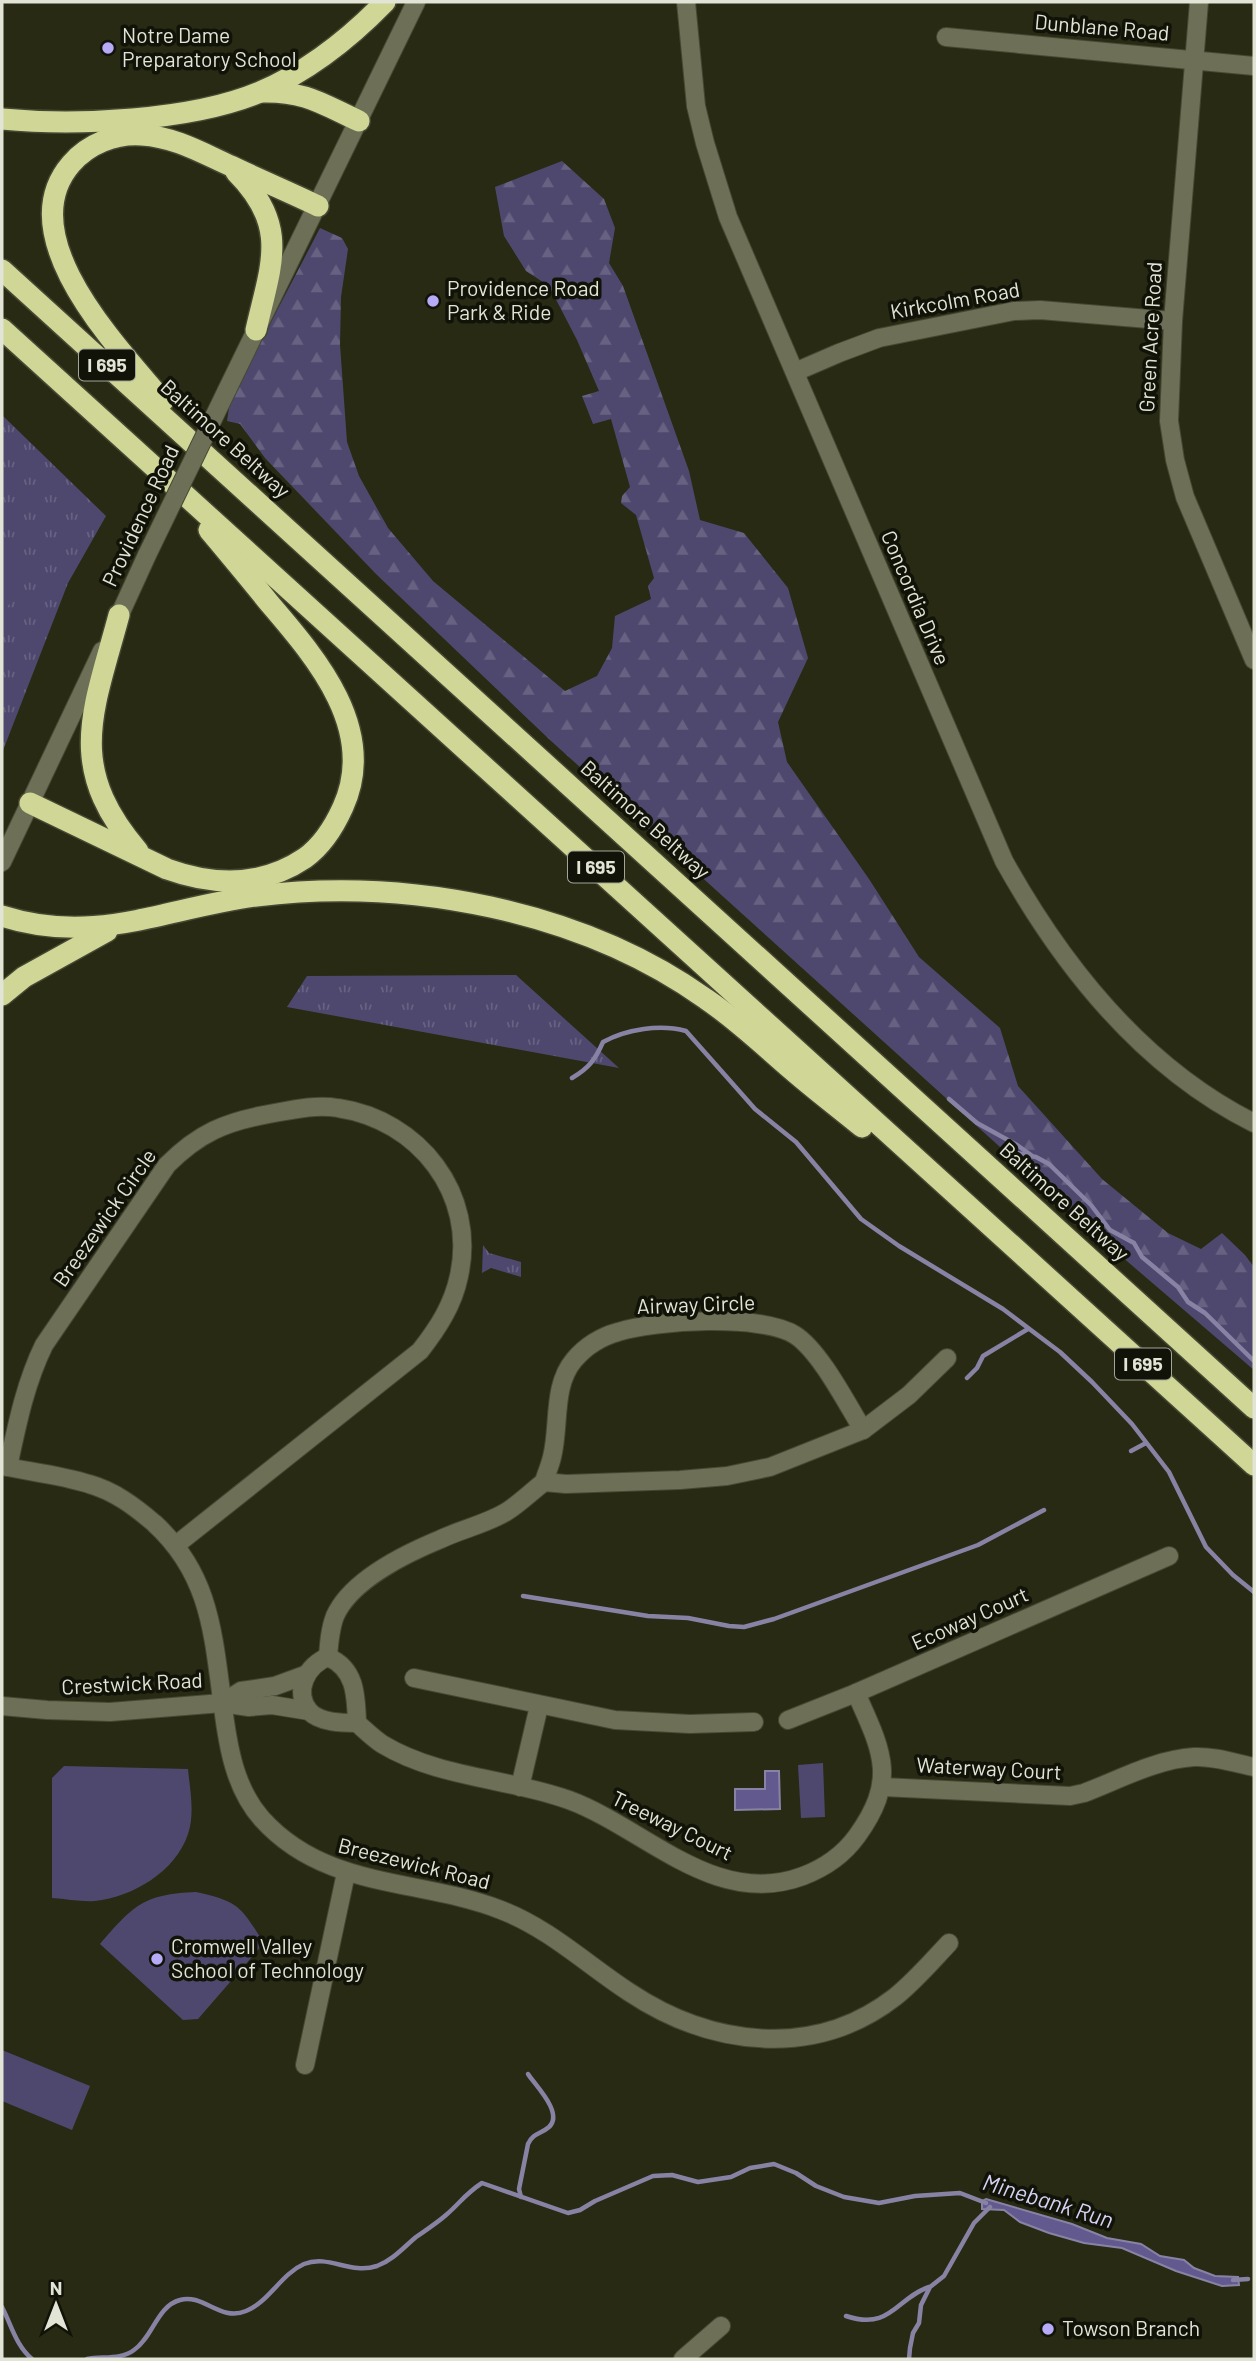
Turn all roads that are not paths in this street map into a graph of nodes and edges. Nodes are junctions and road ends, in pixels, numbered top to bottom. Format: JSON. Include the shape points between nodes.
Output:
{"nodes":[{"id":1,"x":385,"y":2,"type":"edge"},
{"id":2,"x":416,"y":2,"type":"edge"},
{"id":3,"x":686,"y":2,"type":"edge"},
{"id":4,"x":1199,"y":2,"type":"edge"},
{"id":5,"x":946,"y":37,"type":"dead end"},
{"id":6,"x":1195,"y":60,"type":"junction"},
{"id":7,"x":1254,"y":66,"type":"edge"},
{"id":8,"x":260,"y":92,"type":"junction"},
{"id":9,"x":2,"y":119,"type":"edge"},
{"id":10,"x":359,"y":121,"type":"junction"},
{"id":11,"x":230,"y":166,"type":"junction"},
{"id":12,"x":318,"y":206,"type":"junction"},
{"id":13,"x":2,"y":270,"type":"edge"},
{"id":14,"x":1172,"y":321,"type":"junction"},
{"id":15,"x":2,"y":329,"type":"edge"},
{"id":16,"x":256,"y":330,"type":"junction"},
{"id":17,"x":794,"y":372,"type":"junction"},
{"id":18,"x":211,"y":459,"type":"junction"},
{"id":19,"x":160,"y":471,"type":"junction"},
{"id":20,"x":120,"y":615,"type":"junction"},
{"id":21,"x":1249,"y":634,"type":"edge"},
{"id":22,"x":1254,"y":660,"type":"edge"},
{"id":23,"x":30,"y":803,"type":"junction"},
{"id":24,"x":144,"y":858,"type":"junction"},
{"id":25,"x":2,"y":862,"type":"edge"},
{"id":26,"x":2,"y":916,"type":"edge"},
{"id":27,"x":121,"y":925,"type":"junction"},
{"id":28,"x":2,"y":995,"type":"edge"},
{"id":29,"x":1254,"y":1123,"type":"edge"},
{"id":30,"x":1031,"y":1263,"type":"junction"},
{"id":31,"x":947,"y":1358,"type":"dead end"},
{"id":32,"x":1254,"y":1408,"type":"edge"},
{"id":33,"x":863,"y":1430,"type":"junction"},
{"id":34,"x":1254,"y":1465,"type":"edge"},
{"id":35,"x":5,"y":1467,"type":"edge"},
{"id":36,"x":544,"y":1482,"type":"junction"},
{"id":37,"x":176,"y":1545,"type":"junction"},
{"id":38,"x":1169,"y":1556,"type":"dead end"},
{"id":39,"x":327,"y":1657,"type":"junction"},
{"id":40,"x":305,"y":1675,"type":"junction"},
{"id":41,"x":414,"y":1678,"type":"dead end"},
{"id":42,"x":856,"y":1693,"type":"junction"},
{"id":43,"x":222,"y":1703,"type":"junction"},
{"id":44,"x":2,"y":1706,"type":"edge"},
{"id":45,"x":539,"y":1706,"type":"junction"},
{"id":46,"x":309,"y":1711,"type":"junction"},
{"id":47,"x":788,"y":1720,"type":"dead end"},
{"id":48,"x":754,"y":1722,"type":"dead end"},
{"id":49,"x":357,"y":1723,"type":"junction"},
{"id":50,"x":1254,"y":1767,"type":"edge"},
{"id":51,"x":520,"y":1787,"type":"junction"},
{"id":52,"x":883,"y":1787,"type":"junction"},
{"id":53,"x":346,"y":1873,"type":"junction"},
{"id":54,"x":949,"y":1943,"type":"dead end"},
{"id":55,"x":305,"y":2065,"type":"dead end"},
{"id":56,"x":721,"y":2326,"type":"dead end"},
{"id":57,"x":683,"y":2359,"type":"edge"}],
"edges":[{"from":1,"to":8,"type":"highway","via":[[327,52]]},
{"from":2,"to":10,"type":"street","name":"Providence Road"},
{"from":3,"to":17,"type":"street","name":"Concordia Drive","via":[[696,106],[716,183]]},
{"from":4,"to":6,"type":"street","name":"Green Acre Road"},
{"from":5,"to":6,"type":"street","name":"Dunblane Road"},
{"from":6,"to":7,"type":"street","name":"Dunblane Road"},
{"from":6,"to":14,"type":"street","name":"Green Acre Road"},
{"from":8,"to":9,"type":"highway","via":[[193,110],[135,118]]},
{"from":8,"to":10,"type":"highway","via":[[311,97]]},
{"from":10,"to":12,"type":"street","name":"Providence Road"},
{"from":11,"to":12,"type":"highway"},
{"from":11,"to":16,"type":"highway","via":[[263,204],[274,240]]},
{"from":11,"to":18,"type":"highway","via":[[191,146],[123,135],[90,147],[74,160],[55,190],[51,208],[56,245],[86,304]]},
{"from":12,"to":16,"type":"street","name":"Providence Road"},
{"from":13,"to":18,"type":"highway","name":"Baltimore Beltway","number":"I 695"},
{"from":14,"to":17,"type":"street","name":"Kirkcolm Road","via":[[1014,311],[879,338]]},
{"from":14,"to":21,"type":"street","name":"Green Acre Road","via":[[1169,421],[1175,460],[1185,497]]},
{"from":15,"to":19,"type":"highway","number":"I 695"},
{"from":16,"to":20,"type":"street","name":"Providence Road","bridge":true},
{"from":17,"to":29,"type":"street","name":"Concordia Drive","via":[[983,816],[1033,912],[1076,972],[1123,1024],[1177,1073]]},
{"from":18,"to":32,"type":"highway","name":"Baltimore Beltway","number":"I 695"},
{"from":19,"to":24,"type":"highway","via":[[295,634],[332,686],[346,715],[354,762],[352,782],[337,821],[309,855],[284,870],[246,881],[213,881]]},
{"from":19,"to":30,"type":"highway","number":"I 695"},
{"from":20,"to":23,"type":"street","name":"Providence Road"},
{"from":20,"to":24,"type":"highway","via":[[93,714],[93,770],[114,821]]},
{"from":21,"to":22,"type":"street","name":"Green Acre Road"},
{"from":23,"to":24,"type":"highway"},
{"from":23,"to":25,"type":"street","name":"Providence Road"},
{"from":26,"to":27,"type":"highway","via":[[69,929]]},
{"from":27,"to":28,"type":"highway","via":[[24,977]]},
{"from":27,"to":30,"type":"highway","via":[[241,898],[380,891],[490,907],[596,939],[706,998]]},
{"from":30,"to":34,"type":"highway","number":"I 695"},
{"from":31,"to":33,"type":"street"},
{"from":33,"to":36,"type":"street","via":[[770,1467],[727,1476],[566,1485]]},
{"from":33,"to":36,"type":"street","name":"Airway Circle","via":[[811,1348],[794,1334],[744,1321],[618,1331],[592,1343],[572,1362],[561,1383],[552,1457]]},
{"from":35,"to":37,"type":"street","name":"Breezewick Road","via":[[108,1491],[141,1511]]},
{"from":35,"to":37,"type":"street","name":"Breezewick Circle","via":[[31,1371],[44,1345],[167,1165],[187,1145],[239,1120],[305,1108],[335,1107],[385,1122],[434,1161],[461,1218],[459,1276],[444,1316],[420,1351]]},
{"from":36,"to":39,"type":"street","via":[[505,1513],[440,1539],[357,1586],[335,1616]]},
{"from":37,"to":43,"type":"street","name":"Breezewick Road","via":[[199,1583],[211,1618]]},
{"from":38,"to":42,"type":"street","name":"Ecoway Court"},
{"from":39,"to":40,"type":"street","via":[[316,1661]]},
{"from":39,"to":49,"type":"street","via":[[341,1663],[349,1674]]},
{"from":40,"to":43,"type":"street","name":"Crestwick Road","via":[[241,1691]]},
{"from":40,"to":46,"type":"street","via":[[303,1695]]},
{"from":41,"to":45,"type":"street"},
{"from":42,"to":47,"type":"street","name":"Ecoway Court"},
{"from":42,"to":52,"type":"street","name":"Treeway Court","via":[[881,1755]]},
{"from":43,"to":44,"type":"street","name":"Crestwick Road","via":[[110,1712]]},
{"from":43,"to":46,"type":"street","name":"Crestwick Road","via":[[272,1704]]},
{"from":43,"to":53,"type":"street","name":"Breezewick Road","via":[[236,1773],[260,1817],[293,1847]]},
{"from":45,"to":48,"type":"street","via":[[653,1723]]},
{"from":45,"to":51,"type":"street"},
{"from":46,"to":49,"type":"street","via":[[329,1720]]},
{"from":49,"to":51,"type":"street","name":"Treeway Court","via":[[380,1743],[408,1756]]},
{"from":50,"to":52,"type":"street","name":"Waterway Court","via":[[1213,1758],[1178,1759],[1070,1796]]},
{"from":51,"to":52,"type":"street","name":"Treeway Court","via":[[572,1801],[700,1870],[730,1880],[773,1885],[815,1871],[852,1843]]},
{"from":53,"to":54,"type":"street","name":"Breezewick Road","via":[[503,1911],[543,1930],[650,2006],[695,2026],[745,2037],[816,2035],[858,2021],[895,1997]]},
{"from":53,"to":55,"type":"street"},
{"from":56,"to":57,"type":"street"}]}
